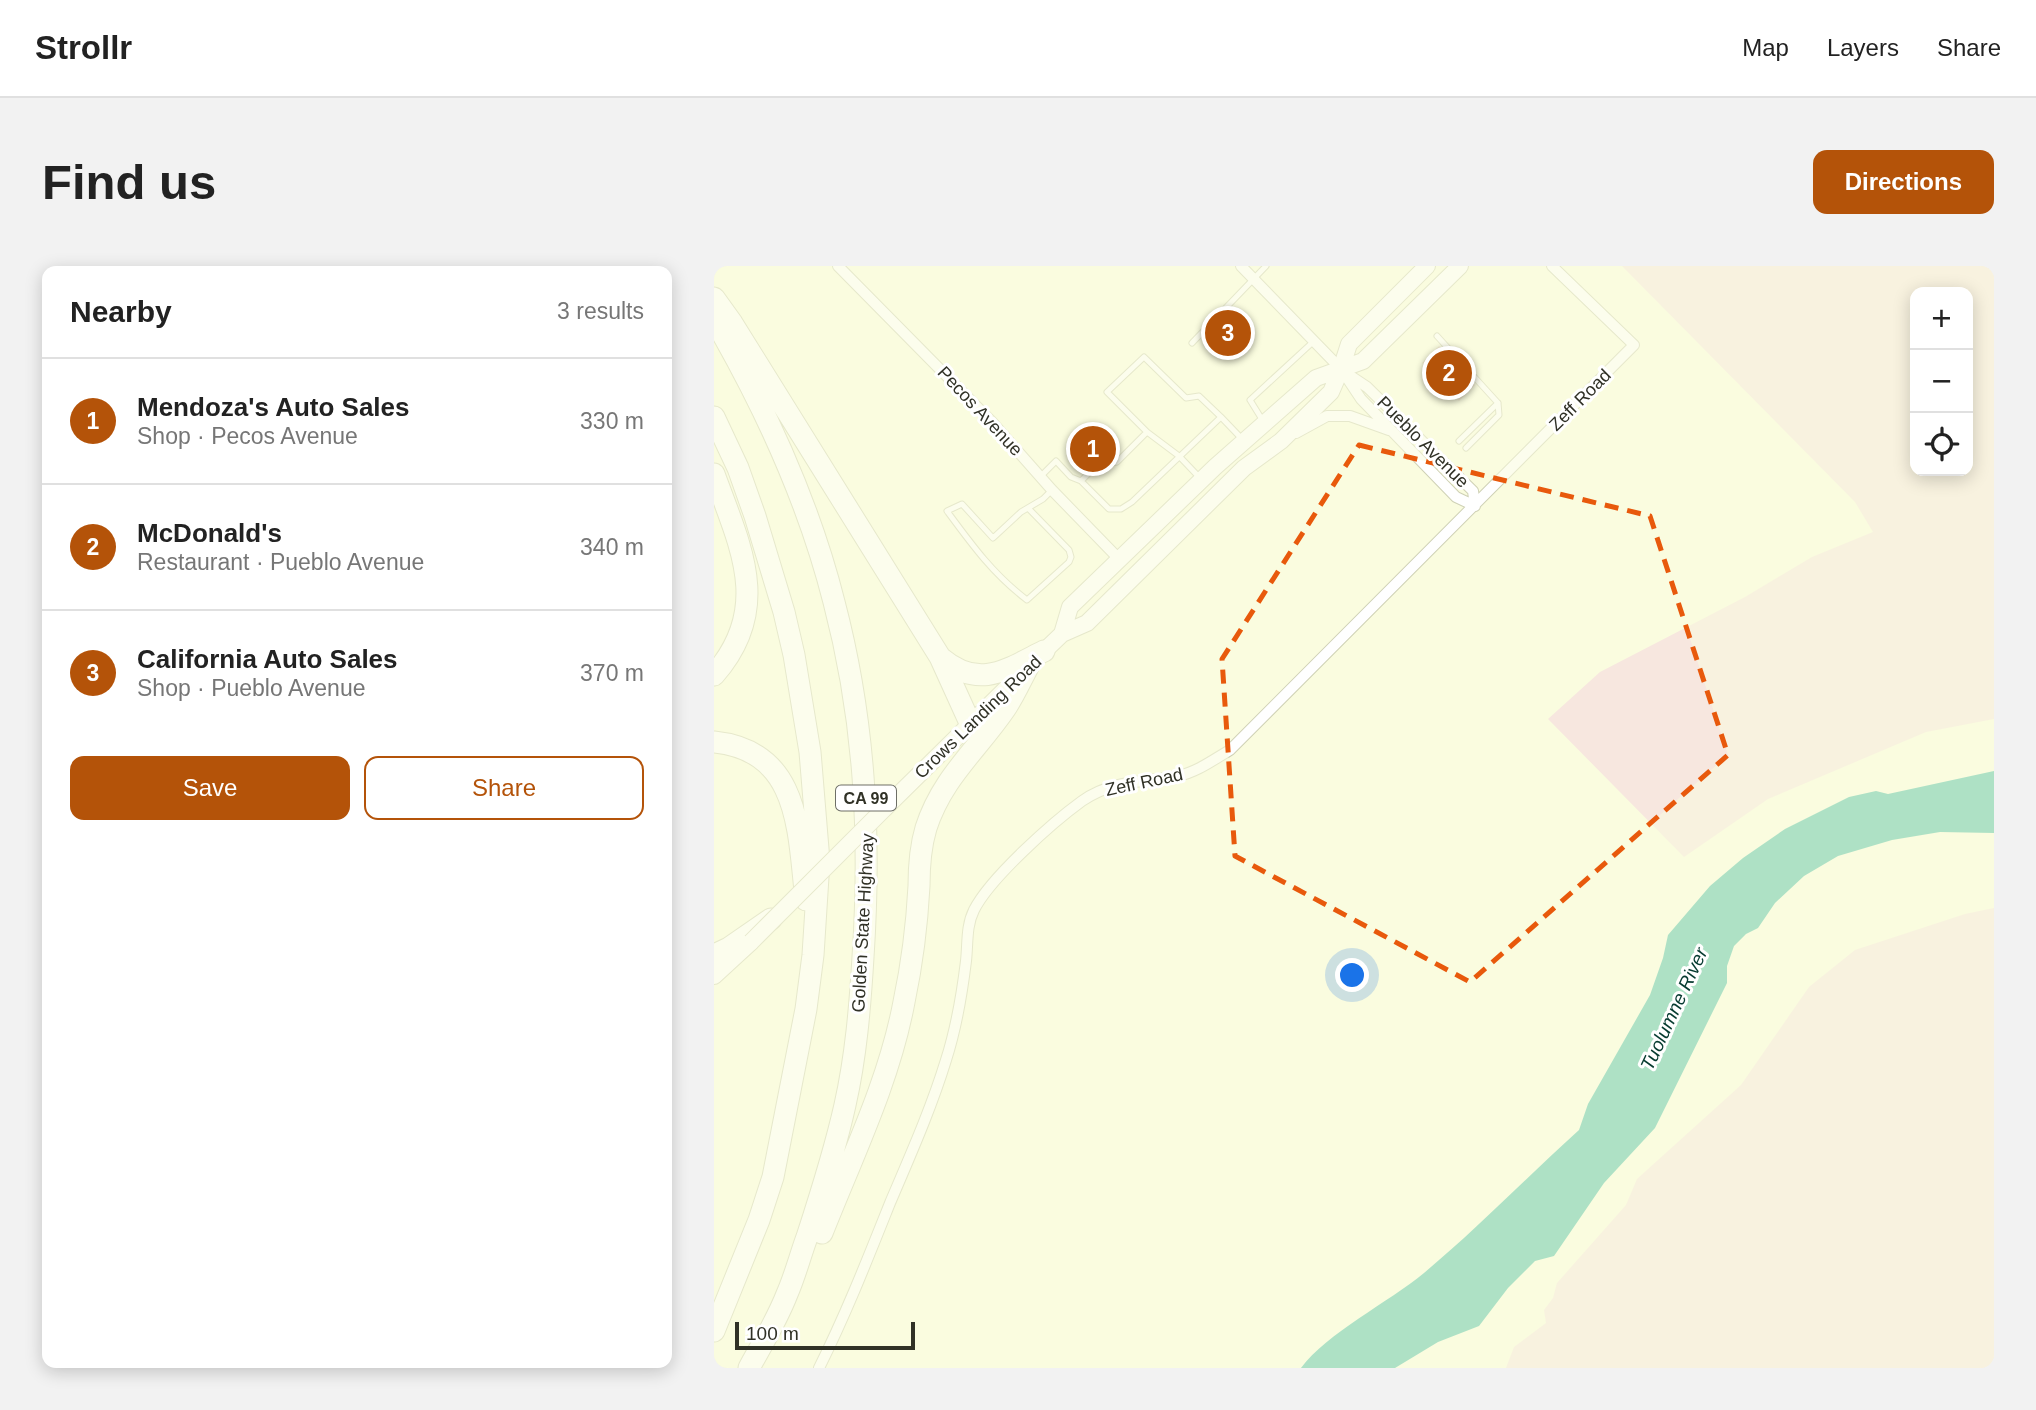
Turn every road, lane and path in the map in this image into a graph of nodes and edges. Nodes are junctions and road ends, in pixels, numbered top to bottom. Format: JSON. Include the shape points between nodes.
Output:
{"nodes":[{"id":1,"x":838,"y":266,"type":"edge"},
{"id":2,"x":1241,"y":266,"type":"edge"},
{"id":3,"x":1266,"y":266,"type":"edge"},
{"id":4,"x":1427,"y":266,"type":"edge"},
{"id":5,"x":1460,"y":266,"type":"edge"},
{"id":6,"x":1552,"y":266,"type":"edge"},
{"id":7,"x":1253,"y":279,"type":"junction"},
{"id":8,"x":714,"y":298,"type":"edge"},
{"id":9,"x":714,"y":319,"type":"edge"},
{"id":10,"x":1437,"y":336,"type":"dead end"},
{"id":11,"x":1314,"y":341,"type":"junction"},
{"id":12,"x":1192,"y":343,"type":"dead end"},
{"id":13,"x":1341,"y":369,"type":"junction"},
{"id":14,"x":1497,"y":403,"type":"junction"},
{"id":15,"x":714,"y":417,"type":"edge"},
{"id":16,"x":1221,"y":417,"type":"junction"},
{"id":17,"x":1265,"y":423,"type":"junction"},
{"id":18,"x":1392,"y":431,"type":"junction"},
{"id":19,"x":1147,"y":432,"type":"junction"},
{"id":20,"x":1245,"y":441,"type":"junction"},
{"id":21,"x":1281,"y":441,"type":"junction"},
{"id":22,"x":1459,"y":441,"type":"dead end"},
{"id":23,"x":1466,"y":449,"type":"dead end"},
{"id":24,"x":1179,"y":456,"type":"junction"},
{"id":25,"x":714,"y":474,"type":"edge"},
{"id":26,"x":1040,"y":477,"type":"junction"},
{"id":27,"x":1202,"y":480,"type":"junction"},
{"id":28,"x":1081,"y":481,"type":"junction"},
{"id":29,"x":1052,"y":489,"type":"junction"},
{"id":30,"x":1475,"y":506,"type":"junction"},
{"id":31,"x":1028,"y":508,"type":"junction"},
{"id":32,"x":1119,"y":559,"type":"junction"},
{"id":33,"x":1062,"y":634,"type":"junction"},
{"id":34,"x":1044,"y":651,"type":"junction"},
{"id":35,"x":940,"y":657,"type":"junction"},
{"id":36,"x":1028,"y":667,"type":"junction"},
{"id":37,"x":714,"y":675,"type":"edge"},
{"id":38,"x":970,"y":723,"type":"junction"},
{"id":39,"x":714,"y":742,"type":"edge"},
{"id":40,"x":782,"y":911,"type":"joint"},
{"id":41,"x":748,"y":939,"type":"junction"},
{"id":42,"x":714,"y":955,"type":"edge"},
{"id":43,"x":813,"y":955,"type":"junction"},
{"id":44,"x":714,"y":976,"type":"edge"},
{"id":45,"x":787,"y":1296,"type":"junction"},
{"id":46,"x":714,"y":1331,"type":"edge"},
{"id":47,"x":750,"y":1368,"type":"edge"},
{"id":48,"x":819,"y":1368,"type":"edge"}],
"edges":[{"from":1,"to":26,"type":"street","name":"Pecos Avenue"},
{"from":2,"to":7,"type":"street","name":"Pueblo Avenue"},
{"from":3,"to":7,"type":"lane"},
{"from":4,"to":13,"type":"main road","name":"Crows Landing Road","via":[[1349,344]]},
{"from":5,"to":13,"type":"main road","name":"Crows Landing Road","via":[[1363,360]]},
{"from":6,"to":30,"type":"street","name":"Zeff Road","via":[[1633,345]]},
{"from":7,"to":11,"type":"street","name":"Pueblo Avenue"},
{"from":7,"to":12,"type":"lane"},
{"from":8,"to":35,"type":"highway"},
{"from":9,"to":45,"type":"highway","name":"Golden State Highway","number":"CA 99","via":[[783,455],[817,548],[834,601],[864,771],[867,892],[855,1046],[832,1156]]},
{"from":10,"to":14,"type":"lane"},
{"from":11,"to":13,"type":"street","name":"Pueblo Avenue"},
{"from":11,"to":17,"type":"lane","via":[[1250,400]]},
{"from":13,"to":17,"type":"main road","name":"Crows Landing Road","via":[[1316,377]]},
{"from":13,"to":18,"type":"street","name":"Pueblo Avenue","via":[[1361,399]]},
{"from":13,"to":21,"type":"main road","name":"Crows Landing Road","via":[[1331,392]]},
{"from":13,"to":30,"type":"street","name":"Pueblo Avenue","via":[[1367,387],[1473,491]]},
{"from":14,"to":22,"type":"lane"},
{"from":14,"to":23,"type":"lane","via":[[1499,415]]},
{"from":15,"to":43,"type":"highway","number":"CA 99","via":[[755,516],[794,654],[810,752],[818,849]]},
{"from":16,"to":19,"type":"lane","via":[[1199,396],[1186,398],[1144,357],[1107,392]]},
{"from":16,"to":20,"type":"lane"},
{"from":16,"to":24,"type":"lane"},
{"from":17,"to":20,"type":"main road","name":"Crows Landing Road"},
{"from":18,"to":21,"type":"street","via":[[1350,416],[1327,416]]},
{"from":18,"to":30,"type":"street","name":"Pueblo Avenue","via":[[1456,497]]},
{"from":19,"to":24,"type":"lane"},
{"from":19,"to":28,"type":"lane","via":[[1116,462],[1096,466]]},
{"from":20,"to":27,"type":"main road","name":"Crows Landing Road"},
{"from":21,"to":33,"type":"main road","name":"Crows Landing Road","via":[[1244,468],[1087,624]]},
{"from":24,"to":27,"type":"lane"},
{"from":24,"to":28,"type":"lane","via":[[1121,509],[1109,509]]},
{"from":25,"to":37,"type":"highway","via":[[745,562],[748,586],[746,611],[733,649]]},
{"from":26,"to":28,"type":"lane","via":[[1056,461]]},
{"from":26,"to":29,"type":"street","name":"Pecos Avenue"},
{"from":27,"to":32,"type":"main road","name":"Crows Landing Road"},
{"from":29,"to":31,"type":"lane"},
{"from":29,"to":32,"type":"street","name":"Pecos Avenue"},
{"from":30,"to":48,"type":"street","name":"Zeff Road","via":[[1230,750],[1180,775],[1118,783],[1100,790],[1059,819],[986,892],[969,924],[946,1060]]},
{"from":31,"to":31,"type":"lane","via":[[993,538],[962,504],[947,510],[981,558],[1027,600],[1071,557]]},
{"from":32,"to":33,"type":"main road","name":"Crows Landing Road","via":[[1070,607]]},
{"from":33,"to":34,"type":"main road","name":"Crows Landing Road"},
{"from":34,"to":35,"type":"highway","via":[[991,675],[963,672]]},
{"from":34,"to":36,"type":"main road","name":"Crows Landing Road"},
{"from":35,"to":38,"type":"highway"},
{"from":36,"to":38,"type":"main road","name":"Crows Landing Road"},
{"from":36,"to":45,"type":"highway","via":[[1006,708],[943,790],[927,827],[918,864],[909,976],[896,1041],[813,1254]]},
{"from":38,"to":40,"type":"main road","name":"Crows Landing Road","bridge":true},
{"from":39,"to":43,"type":"highway","via":[[741,746],[762,758],[788,792]]},
{"from":40,"to":41,"type":"highway","bridge":true},
{"from":41,"to":42,"type":"highway"},
{"from":41,"to":44,"type":"main road"},
{"from":43,"to":46,"type":"highway","number":"CA 99","via":[[800,1049],[773,1177]]},
{"from":45,"to":47,"type":"highway","name":"Golden State Highway","number":"CA 99"}]}
